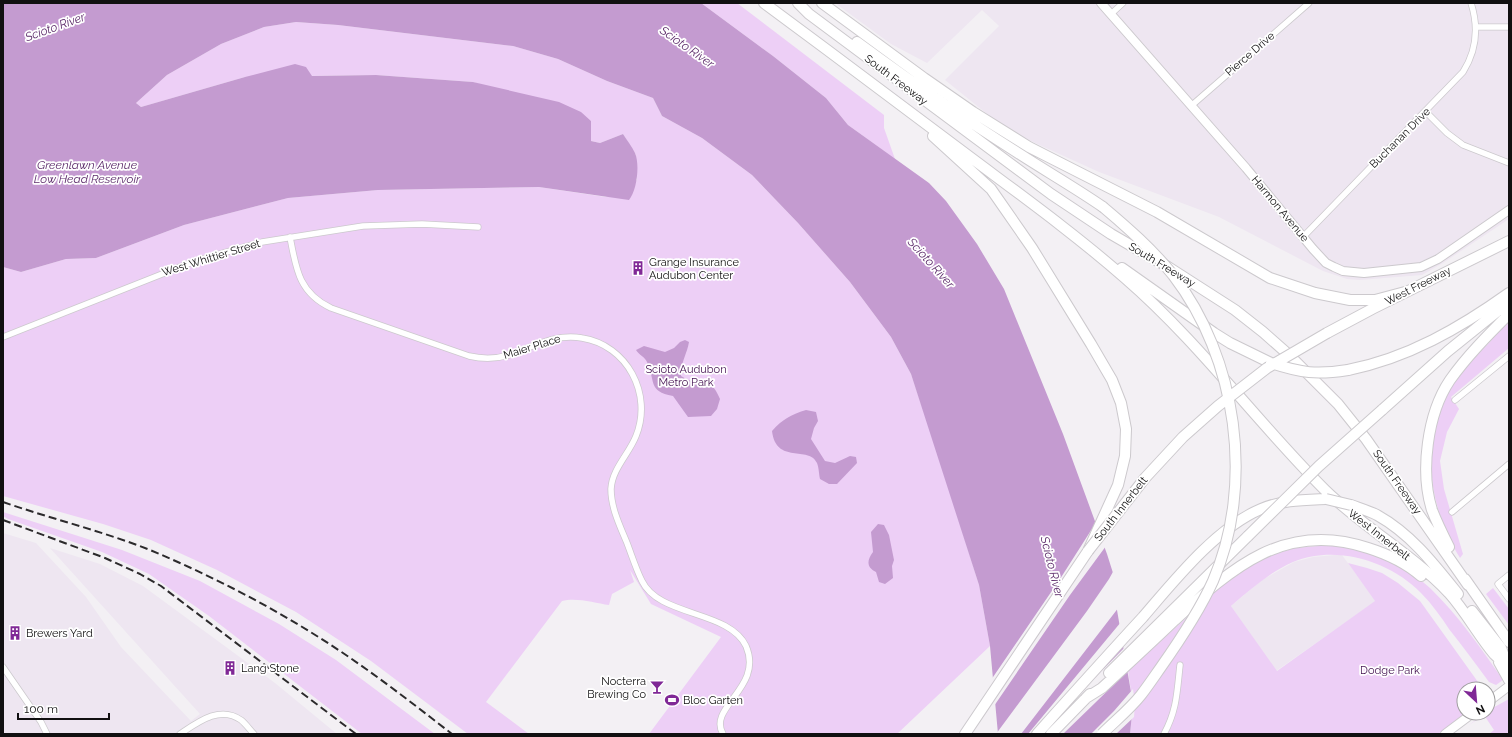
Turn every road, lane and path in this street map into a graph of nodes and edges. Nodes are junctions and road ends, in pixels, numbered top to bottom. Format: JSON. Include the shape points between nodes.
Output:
{"nodes":[{"id":1,"x":764,"y":3,"type":"edge"},
{"id":2,"x":822,"y":3,"type":"edge"},
{"id":3,"x":1101,"y":3,"type":"edge"},
{"id":4,"x":1122,"y":3,"type":"edge"},
{"id":5,"x":1309,"y":3,"type":"edge"},
{"id":6,"x":1471,"y":3,"type":"edge"},
{"id":7,"x":799,"y":4,"type":"edge"},
{"id":8,"x":1111,"y":14,"type":"junction"},
{"id":9,"x":1509,"y":26,"type":"edge"},
{"id":10,"x":1476,"y":27,"type":"junction"},
{"id":11,"x":864,"y":78,"type":"junction"},
{"id":12,"x":1191,"y":106,"type":"junction"},
{"id":13,"x":1426,"y":112,"type":"junction"},
{"id":14,"x":1509,"y":163,"type":"edge"},
{"id":15,"x":1509,"y":210,"type":"edge"},
{"id":16,"x":478,"y":227,"type":"dead end"},
{"id":17,"x":1068,"y":231,"type":"junction"},
{"id":18,"x":290,"y":237,"type":"junction"},
{"id":19,"x":1303,"y":237,"type":"junction"},
{"id":20,"x":1509,"y":241,"type":"edge"},
{"id":21,"x":1405,"y":292,"type":"junction"},
{"id":22,"x":1509,"y":293,"type":"edge"},
{"id":23,"x":1509,"y":302,"type":"edge"},
{"id":24,"x":1509,"y":314,"type":"edge"},
{"id":25,"x":1327,"y":333,"type":"joint"},
{"id":26,"x":3,"y":337,"type":"edge"},
{"id":27,"x":1509,"y":356,"type":"edge"},
{"id":28,"x":1456,"y":400,"type":"dead end"},
{"id":29,"x":1246,"y":403,"type":"joint"},
{"id":30,"x":1509,"y":464,"type":"edge"},
{"id":31,"x":1452,"y":512,"type":"dead end"},
{"id":32,"x":1088,"y":551,"type":"junction"},
{"id":33,"x":1509,"y":575,"type":"edge"},
{"id":34,"x":1468,"y":585,"type":"junction"},
{"id":35,"x":1509,"y":599,"type":"edge"},
{"id":36,"x":1461,"y":608,"type":"junction"},
{"id":37,"x":1509,"y":642,"type":"edge"},
{"id":38,"x":1180,"y":666,"type":"dead end"},
{"id":39,"x":3,"y":667,"type":"edge"},
{"id":40,"x":1508,"y":677,"type":"edge"},
{"id":41,"x":1496,"y":692,"type":"edge"},
{"id":42,"x":1086,"y":698,"type":"junction"},
{"id":43,"x":1462,"y":721,"type":"edge"},
{"id":44,"x":47,"y":734,"type":"edge"},
{"id":45,"x":180,"y":734,"type":"edge"},
{"id":46,"x":254,"y":734,"type":"edge"},
{"id":47,"x":723,"y":734,"type":"edge"},
{"id":48,"x":965,"y":734,"type":"edge"},
{"id":49,"x":1037,"y":734,"type":"edge"},
{"id":50,"x":1051,"y":734,"type":"edge"},
{"id":51,"x":1102,"y":734,"type":"edge"},
{"id":52,"x":1164,"y":734,"type":"edge"},
{"id":53,"x":1445,"y":734,"type":"edge"}],
"edges":[{"from":1,"to":11,"type":"highway","name":"South Freeway"},
{"from":2,"to":21,"type":"highway","via":[[924,78],[1029,147],[1157,212],[1270,278],[1316,293],[1350,300],[1375,300]]},
{"from":3,"to":8,"type":"main road","name":"Harmon Avenue"},
{"from":4,"to":8,"type":"street"},
{"from":5,"to":12,"type":"street","name":"Pierce Drive"},
{"from":6,"to":10,"type":"street","name":"Buchanan Drive"},
{"from":7,"to":34,"type":"highway","name":"South Freeway","via":[[1025,176],[1111,234],[1235,310],[1290,355],[1338,404],[1366,439]]},
{"from":7,"to":51,"type":"highway","bridge":true,"via":[[813,10],[920,88],[1103,207],[1143,241],[1173,276],[1206,330],[1219,363],[1231,409],[1235,464],[1226,540],[1213,580],[1175,647],[1141,695]]},
{"from":8,"to":12,"type":"main road","name":"Harmon Avenue"},
{"from":9,"to":10,"type":"street"},
{"from":10,"to":13,"type":"street","name":"Buchanan Drive","via":[[1474,49],[1469,64]]},
{"from":11,"to":17,"type":"highway","name":"South Freeway"},
{"from":11,"to":32,"type":"highway","bridge":true,"via":[[992,189],[1062,296],[1112,380],[1124,416],[1126,443],[1118,485]]},
{"from":12,"to":19,"type":"main road","name":"Harmon Avenue"},
{"from":13,"to":14,"type":"street","via":[[1463,145]]},
{"from":13,"to":19,"type":"street","name":"Buchanan Drive"},
{"from":15,"to":19,"type":"main road","name":"Harmon Avenue","via":[[1438,259],[1415,268],[1364,273],[1344,271],[1326,263]]},
{"from":16,"to":18,"type":"street","name":"West Whittier Street","via":[[422,224],[378,226]]},
{"from":17,"to":22,"type":"highway","bridge":true,"via":[[1214,333],[1271,363],[1308,373],[1325,374],[1387,360],[1427,344],[1462,325]]},
{"from":17,"to":29,"type":"highway","name":"South Freeway","via":[[1126,279],[1183,333]]},
{"from":18,"to":26,"type":"street","name":"West Whittier Street","via":[[247,245],[195,261]]},
{"from":18,"to":47,"type":"street","name":"Maier Place","via":[[302,282],[310,294],[331,308],[469,356],[482,358],[509,355],[551,339],[570,336],[597,342],[622,358],[637,384],[642,411],[635,438],[613,478],[613,508],[642,580],[650,592],[667,603],[731,629],[741,638],[746,648],[749,670],[720,720],[719,725]]},
{"from":20,"to":21,"type":"highway","name":"West Freeway"},
{"from":21,"to":25,"type":"highway","name":"West Freeway"},
{"from":23,"to":42,"type":"highway","bridge":true,"via":[[1448,351],[1319,466],[1098,683]]},
{"from":24,"to":34,"type":"highway","via":[[1474,350],[1449,382],[1433,415],[1427,447],[1426,480],[1432,510]]},
{"from":25,"to":32,"type":"highway","name":"South Innerbelt","bridge":true,"via":[[1268,368],[1200,421],[1145,478]]},
{"from":27,"to":28,"type":"street"},
{"from":29,"to":36,"type":"highway","name":"West Innerbelt","via":[[1327,492],[1436,580]]},
{"from":30,"to":31,"type":"street"},
{"from":32,"to":48,"type":"highway","name":"South Innerbelt"},
{"from":33,"to":35,"type":"street","via":[[1498,584]]},
{"from":34,"to":37,"type":"highway"},
{"from":36,"to":40,"type":"highway","name":"West Innerbelt"},
{"from":36,"to":42,"type":"highway","via":[[1415,571],[1389,555],[1338,541],[1321,540],[1289,544],[1262,553],[1238,566],[1102,688]]},
{"from":38,"to":52,"type":"street","via":[[1172,719]]},
{"from":39,"to":44,"type":"street"},
{"from":40,"to":41,"type":"main road"},
{"from":40,"to":49,"type":"highway","bridge":true,"via":[[1500,648],[1436,567],[1399,530],[1375,514],[1351,505],[1326,499],[1295,500],[1261,509],[1231,526],[1191,563]]},
{"from":42,"to":50,"type":"highway"},
{"from":43,"to":53,"type":"main road"},
{"from":45,"to":46,"type":"street","via":[[208,717],[219,714],[227,714],[242,721]]}]}
